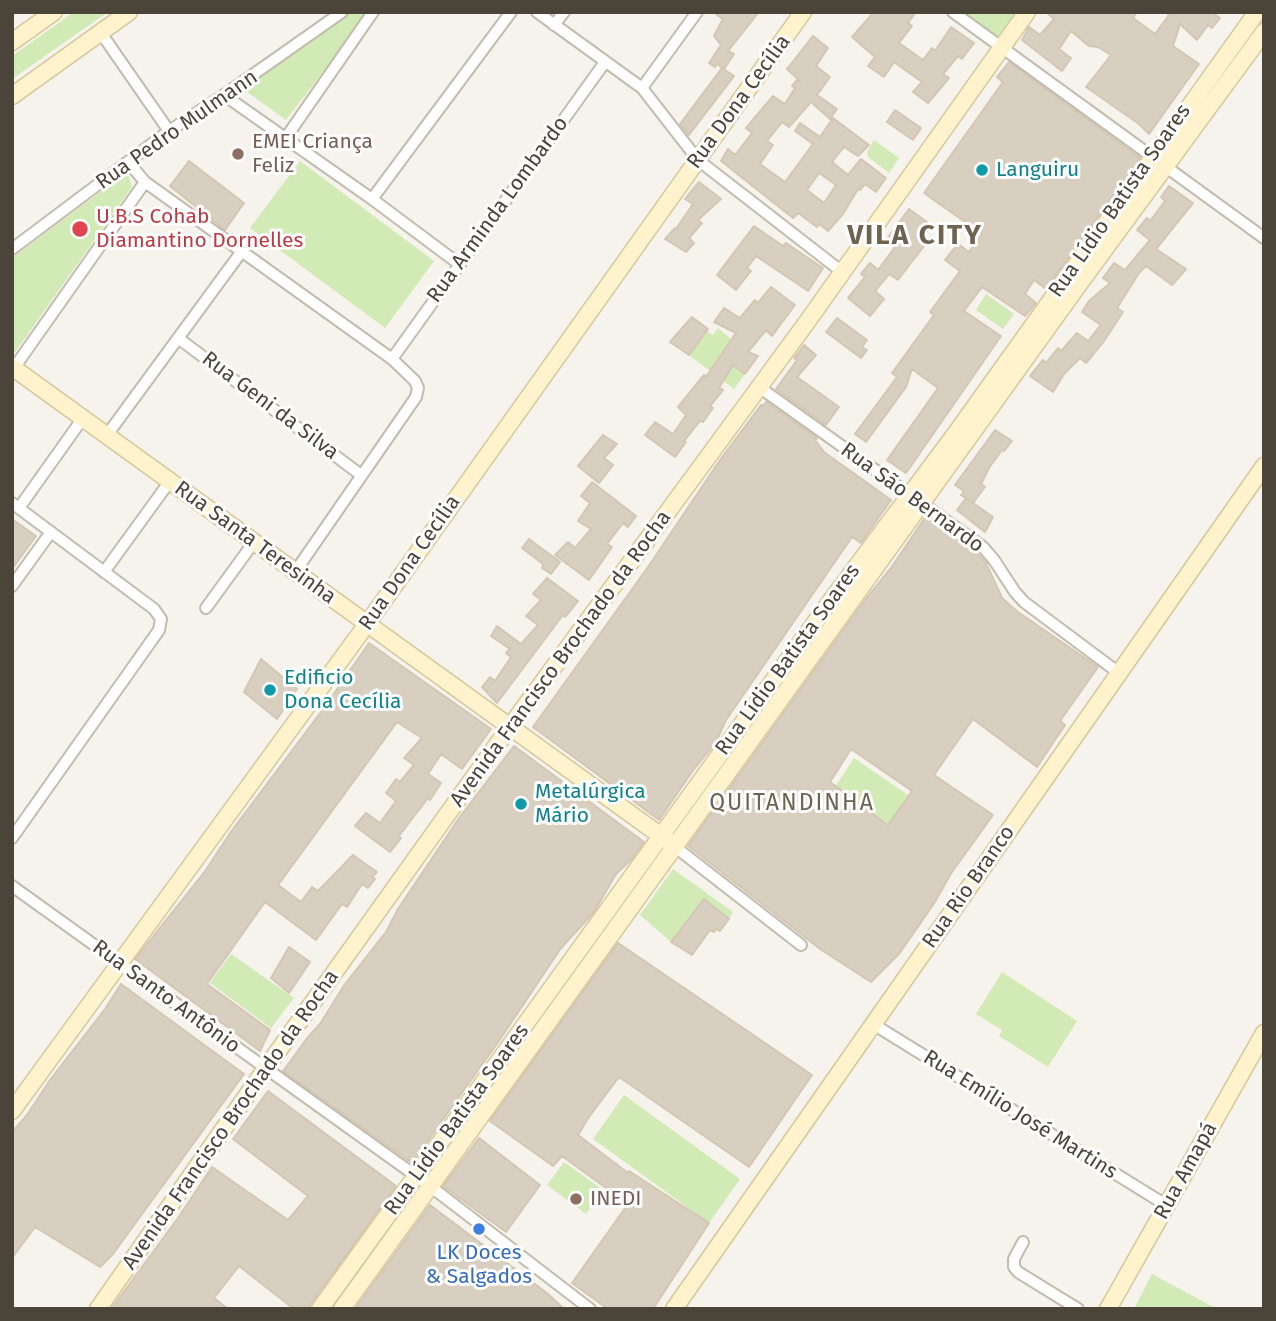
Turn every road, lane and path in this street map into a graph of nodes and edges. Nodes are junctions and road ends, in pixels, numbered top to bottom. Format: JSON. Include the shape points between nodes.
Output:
{"nodes":[{"id":1,"x":54,"y":12,"type":"edge"},
{"id":2,"x":129,"y":12,"type":"edge"},
{"id":3,"x":342,"y":12,"type":"edge"},
{"id":4,"x":373,"y":12,"type":"edge"},
{"id":5,"x":511,"y":12,"type":"edge"},
{"id":6,"x":537,"y":12,"type":"edge"},
{"id":7,"x":564,"y":12,"type":"edge"},
{"id":8,"x":697,"y":12,"type":"edge"},
{"id":9,"x":803,"y":12,"type":"edge"},
{"id":10,"x":953,"y":12,"type":"edge"},
{"id":11,"x":1027,"y":12,"type":"edge"},
{"id":12,"x":1256,"y":12,"type":"edge"},
{"id":13,"x":554,"y":25,"type":"junction"},
{"id":14,"x":1264,"y":32,"type":"edge"},
{"id":15,"x":101,"y":33,"type":"junction"},
{"id":16,"x":12,"y":42,"type":"edge"},
{"id":17,"x":1002,"y":48,"type":"junction"},
{"id":18,"x":605,"y":62,"type":"junction"},
{"id":19,"x":642,"y":88,"type":"junction"},
{"id":20,"x":225,"y":95,"type":"junction"},
{"id":21,"x":12,"y":96,"type":"edge"},
{"id":22,"x":169,"y":131,"type":"junction"},
{"id":23,"x":285,"y":139,"type":"junction"},
{"id":24,"x":698,"y":160,"type":"junction"},
{"id":25,"x":1159,"y":162,"type":"junction"},
{"id":26,"x":129,"y":163,"type":"junction"},
{"id":27,"x":145,"y":182,"type":"junction"},
{"id":28,"x":372,"y":199,"type":"junction"},
{"id":29,"x":1264,"y":238,"type":"edge"},
{"id":30,"x":12,"y":249,"type":"edge"},
{"id":31,"x":242,"y":251,"type":"junction"},
{"id":32,"x":458,"y":264,"type":"junction"},
{"id":33,"x":841,"y":271,"type":"junction"},
{"id":34,"x":178,"y":338,"type":"junction"},
{"id":35,"x":392,"y":359,"type":"junction"},
{"id":36,"x":13,"y":368,"type":"edge"},
{"id":37,"x":760,"y":387,"type":"junction"},
{"id":38,"x":83,"y":418,"type":"junction"},
{"id":39,"x":107,"y":435,"type":"junction"},
{"id":40,"x":1264,"y":466,"type":"edge"},
{"id":41,"x":361,"y":475,"type":"junction"},
{"id":42,"x":170,"y":481,"type":"junction"},
{"id":43,"x":916,"y":499,"type":"junction"},
{"id":44,"x":16,"y":506,"type":"edge"},
{"id":45,"x":51,"y":532,"type":"junction"},
{"id":46,"x":254,"y":542,"type":"junction"},
{"id":47,"x":867,"y":566,"type":"junction"},
{"id":48,"x":104,"y":572,"type":"junction"},
{"id":49,"x":295,"y":572,"type":"junction"},
{"id":50,"x":12,"y":586,"type":"edge"},
{"id":51,"x":206,"y":608,"type":"dead end"},
{"id":52,"x":367,"y":624,"type":"junction"},
{"id":53,"x":1119,"y":673,"type":"junction"},
{"id":54,"x":754,"y":707,"type":"junction"},
{"id":55,"x":768,"y":716,"type":"junction"},
{"id":56,"x":509,"y":728,"type":"junction"},
{"id":57,"x":660,"y":836,"type":"junction"},
{"id":58,"x":12,"y":838,"type":"edge"},
{"id":59,"x":674,"y":846,"type":"junction"},
{"id":60,"x":12,"y":886,"type":"edge"},
{"id":61,"x":801,"y":945,"type":"dead end"},
{"id":62,"x":572,"y":960,"type":"junction"},
{"id":63,"x":119,"y":963,"type":"junction"},
{"id":64,"x":585,"y":971,"type":"junction"},
{"id":65,"x":546,"y":1011,"type":"junction"},
{"id":66,"x":873,"y":1024,"type":"junction"},
{"id":67,"x":1264,"y":1033,"type":"edge"},
{"id":68,"x":266,"y":1068,"type":"junction"},
{"id":69,"x":12,"y":1111,"type":"edge"},
{"id":70,"x":423,"y":1182,"type":"junction"},
{"id":71,"x":1166,"y":1205,"type":"junction"},
{"id":72,"x":1023,"y":1242,"type":"dead end"},
{"id":73,"x":344,"y":1275,"type":"junction"},
{"id":74,"x":358,"y":1287,"type":"junction"},
{"id":75,"x":98,"y":1309,"type":"edge"},
{"id":76,"x":320,"y":1309,"type":"edge"},
{"id":77,"x":342,"y":1309,"type":"edge"},
{"id":78,"x":590,"y":1309,"type":"edge"},
{"id":79,"x":674,"y":1309,"type":"edge"},
{"id":80,"x":1078,"y":1309,"type":"edge"},
{"id":81,"x":1108,"y":1309,"type":"edge"}],
"edges":[{"from":1,"to":16,"type":"street"},
{"from":2,"to":15,"type":"street"},
{"from":3,"to":20,"type":"street","name":"Rua Pedro Mulmann"},
{"from":4,"to":23,"type":"street"},
{"from":5,"to":28,"type":"street"},
{"from":6,"to":13,"type":"street"},
{"from":7,"to":13,"type":"street"},
{"from":8,"to":19,"type":"street"},
{"from":9,"to":24,"type":"street","name":"Rua Dona Cecília"},
{"from":10,"to":17,"type":"street"},
{"from":11,"to":17,"type":"street","name":"Avenida Francisco Brochado da Rocha"},
{"from":12,"to":25,"type":"street","name":"Rua Lídio Batista Soares"},
{"from":13,"to":18,"type":"street"},
{"from":14,"to":25,"type":"street","name":"Rua Lídio Batista Soares"},
{"from":15,"to":21,"type":"street"},
{"from":15,"to":22,"type":"street"},
{"from":17,"to":25,"type":"street"},
{"from":17,"to":33,"type":"street","name":"Avenida Francisco Brochado da Rocha"},
{"from":18,"to":19,"type":"street"},
{"from":18,"to":32,"type":"street","name":"Rua Arminda Lombardo"},
{"from":19,"to":24,"type":"street"},
{"from":20,"to":22,"type":"street","name":"Rua Pedro Mulmann"},
{"from":20,"to":23,"type":"street"},
{"from":22,"to":26,"type":"street","name":"Rua Pedro Mulmann"},
{"from":23,"to":28,"type":"street"},
{"from":24,"to":33,"type":"street"},
{"from":24,"to":52,"type":"street","name":"Rua Dona Cecília"},
{"from":25,"to":29,"type":"street"},
{"from":25,"to":43,"type":"street","name":"Rua Lídio Batista Soares"},
{"from":26,"to":27,"type":"street"},
{"from":26,"to":30,"type":"street","name":"Rua Pedro Mulmann"},
{"from":27,"to":31,"type":"street"},
{"from":27,"to":36,"type":"street"},
{"from":28,"to":32,"type":"street"},
{"from":31,"to":34,"type":"street"},
{"from":31,"to":35,"type":"street"},
{"from":32,"to":35,"type":"street","name":"Rua Arminda Lombardo"},
{"from":33,"to":37,"type":"street","name":"Avenida Francisco Brochado da Rocha"},
{"from":34,"to":39,"type":"street"},
{"from":34,"to":41,"type":"street","name":"Rua Geni da Silva"},
{"from":35,"to":41,"type":"street","via":[[415,381],[416,397]]},
{"from":36,"to":38,"type":"street","name":"Rua Santa Teresinha"},
{"from":37,"to":43,"type":"street","name":"Rua São Bernardo"},
{"from":37,"to":56,"type":"street","name":"Avenida Francisco Brochado da Rocha"},
{"from":38,"to":39,"type":"street","name":"Rua Santa Teresinha"},
{"from":38,"to":44,"type":"street"},
{"from":39,"to":42,"type":"street","name":"Rua Santa Teresinha"},
{"from":40,"to":53,"type":"street","name":"Rua Rio Branco"},
{"from":41,"to":49,"type":"street"},
{"from":42,"to":46,"type":"street","name":"Rua Santa Teresinha"},
{"from":42,"to":48,"type":"street"},
{"from":43,"to":47,"type":"street","name":"Rua Lídio Batista Soares"},
{"from":43,"to":53,"type":"street","name":"Rua São Bernardo","via":[[983,547],[1024,602]]},
{"from":44,"to":45,"type":"street"},
{"from":45,"to":48,"type":"street"},
{"from":45,"to":50,"type":"street"},
{"from":46,"to":49,"type":"street","name":"Rua Santa Teresinha"},
{"from":46,"to":51,"type":"street"},
{"from":47,"to":54,"type":"street","name":"Rua Lídio Batista Soares"},
{"from":47,"to":55,"type":"street","name":"Rua Lídio Batista Soares"},
{"from":48,"to":58,"type":"street","via":[[154,609],[162,619],[159,630]]},
{"from":49,"to":52,"type":"street","name":"Rua Santa Teresinha"},
{"from":52,"to":56,"type":"street","name":"Rua Santa Teresinha"},
{"from":52,"to":63,"type":"street","name":"Rua Dona Cecília"},
{"from":53,"to":66,"type":"street","name":"Rua Rio Branco"},
{"from":54,"to":55,"type":"street"},
{"from":54,"to":57,"type":"street","name":"Rua Lídio Batista Soares"},
{"from":55,"to":59,"type":"street","name":"Rua Lídio Batista Soares"},
{"from":56,"to":57,"type":"street","name":"Rua Santa Teresinha"},
{"from":56,"to":68,"type":"street","name":"Avenida Francisco Brochado da Rocha"},
{"from":57,"to":59,"type":"street","name":"Rua Santa Teresinha"},
{"from":57,"to":62,"type":"street","name":"Rua Lídio Batista Soares"},
{"from":59,"to":61,"type":"street","name":"Rua Santa Teresinha"},
{"from":59,"to":64,"type":"street","name":"Rua Lídio Batista Soares"},
{"from":60,"to":63,"type":"street","name":"Rua Santo Antônio"},
{"from":62,"to":64,"type":"street"},
{"from":62,"to":65,"type":"street","name":"Rua Lídio Batista Soares"},
{"from":63,"to":68,"type":"street","name":"Rua Santo Antônio"},
{"from":63,"to":69,"type":"street","name":"Rua Dona Cecília"},
{"from":64,"to":65,"type":"street","name":"Rua Lídio Batista Soares"},
{"from":65,"to":70,"type":"street","name":"Rua Lídio Batista Soares"},
{"from":66,"to":71,"type":"street","name":"Rua Emílio José Martins"},
{"from":66,"to":79,"type":"street","name":"Rua Rio Branco"},
{"from":67,"to":71,"type":"street","name":"Rua Amapá"},
{"from":68,"to":70,"type":"street","name":"Rua Santo Antônio"},
{"from":68,"to":75,"type":"street","name":"Avenida Francisco Brochado da Rocha"},
{"from":70,"to":73,"type":"street","name":"Rua Lídio Batista Soares"},
{"from":70,"to":74,"type":"street","name":"Rua Lídio Batista Soares"},
{"from":70,"to":78,"type":"street","name":"Rua Santo Antônio"},
{"from":71,"to":81,"type":"street","name":"Rua Amapá"},
{"from":72,"to":80,"type":"street","via":[[1014,1259],[1018,1272]]},
{"from":73,"to":74,"type":"street"},
{"from":73,"to":76,"type":"street","name":"Rua Lídio Batista Soares"},
{"from":74,"to":77,"type":"street","name":"Rua Lídio Batista Soares"}]}
